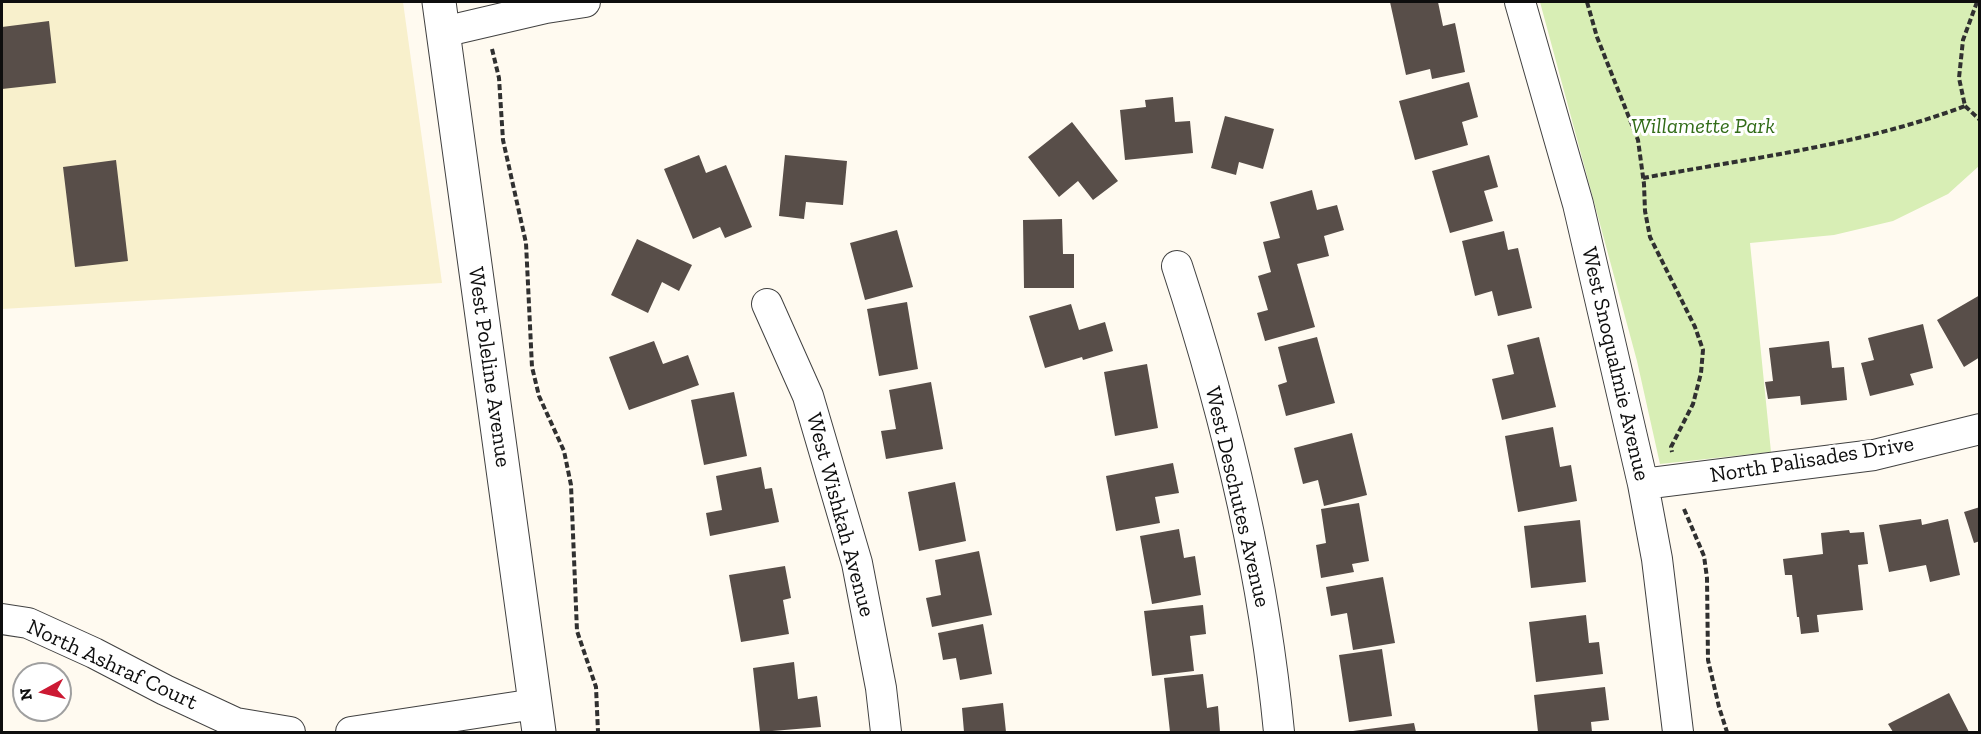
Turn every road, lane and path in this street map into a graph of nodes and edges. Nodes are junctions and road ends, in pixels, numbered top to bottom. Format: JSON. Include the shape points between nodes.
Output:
{"nodes":[{"id":1,"x":585,"y":2,"type":"edge"},
{"id":2,"x":1520,"y":2,"type":"edge"},
{"id":3,"x":1587,"y":2,"type":"edge"},
{"id":4,"x":1977,"y":2,"type":"edge"},
{"id":5,"x":441,"y":17,"type":"edge"},
{"id":6,"x":487,"y":22,"type":"junction"},
{"id":7,"x":1965,"y":106,"type":"junction"},
{"id":8,"x":1980,"y":120,"type":"edge"},
{"id":9,"x":1643,"y":178,"type":"junction"},
{"id":10,"x":1177,"y":266,"type":"dead end"},
{"id":11,"x":767,"y":304,"type":"dead end"},
{"id":12,"x":1980,"y":429,"type":"edge"},
{"id":13,"x":1678,"y":479,"type":"junction"},
{"id":14,"x":1643,"y":484,"type":"junction"},
{"id":15,"x":2,"y":619,"type":"edge"},
{"id":16,"x":537,"y":718,"type":"edge"},
{"id":17,"x":290,"y":732,"type":"edge"},
{"id":18,"x":351,"y":732,"type":"edge"},
{"id":19,"x":598,"y":732,"type":"edge"},
{"id":20,"x":886,"y":732,"type":"edge"},
{"id":21,"x":1279,"y":732,"type":"edge"},
{"id":22,"x":1678,"y":732,"type":"edge"},
{"id":23,"x":1727,"y":732,"type":"edge"}],
"edges":[{"from":1,"to":6,"type":"street"},
{"from":2,"to":14,"type":"street","name":"West Snoqualmie Avenue","via":[[1578,204]]},
{"from":3,"to":9,"type":"path","via":[[1638,140]]},
{"from":4,"to":7,"type":"path","via":[[1963,40],[1959,78]]},
{"from":5,"to":6,"type":"street"},
{"from":5,"to":16,"type":"street","name":"West Poleline Avenue"},
{"from":6,"to":19,"type":"path","via":[[499,78],[503,140],[526,243],[532,367],[539,396],[564,451],[571,485],[577,631],[596,687]]},
{"from":7,"to":8,"type":"path"},
{"from":7,"to":9,"type":"path","via":[[1870,136]]},
{"from":9,"to":13,"type":"path","via":[[1650,237],[1703,350],[1692,404],[1671,447]]},
{"from":10,"to":21,"type":"street","name":"West Deschutes Avenue","via":[[1232,458],[1260,589]]},
{"from":11,"to":20,"type":"street","name":"West Wishkah Avenue","via":[[808,396],[856,563]]},
{"from":12,"to":13,"type":"street","name":"North Palisades Drive","via":[[1874,455]]},
{"from":13,"to":14,"type":"street","name":"North Palisades Drive"},
{"from":13,"to":23,"type":"path","via":[[1685,510],[1704,556],[1708,660]]},
{"from":14,"to":22,"type":"street","name":"West Snoqualmie Avenue","via":[[1657,559]]},
{"from":15,"to":17,"type":"street","name":"North Ashraf Court","via":[[28,623],[236,723]]},
{"from":16,"to":18,"type":"street"}]}
